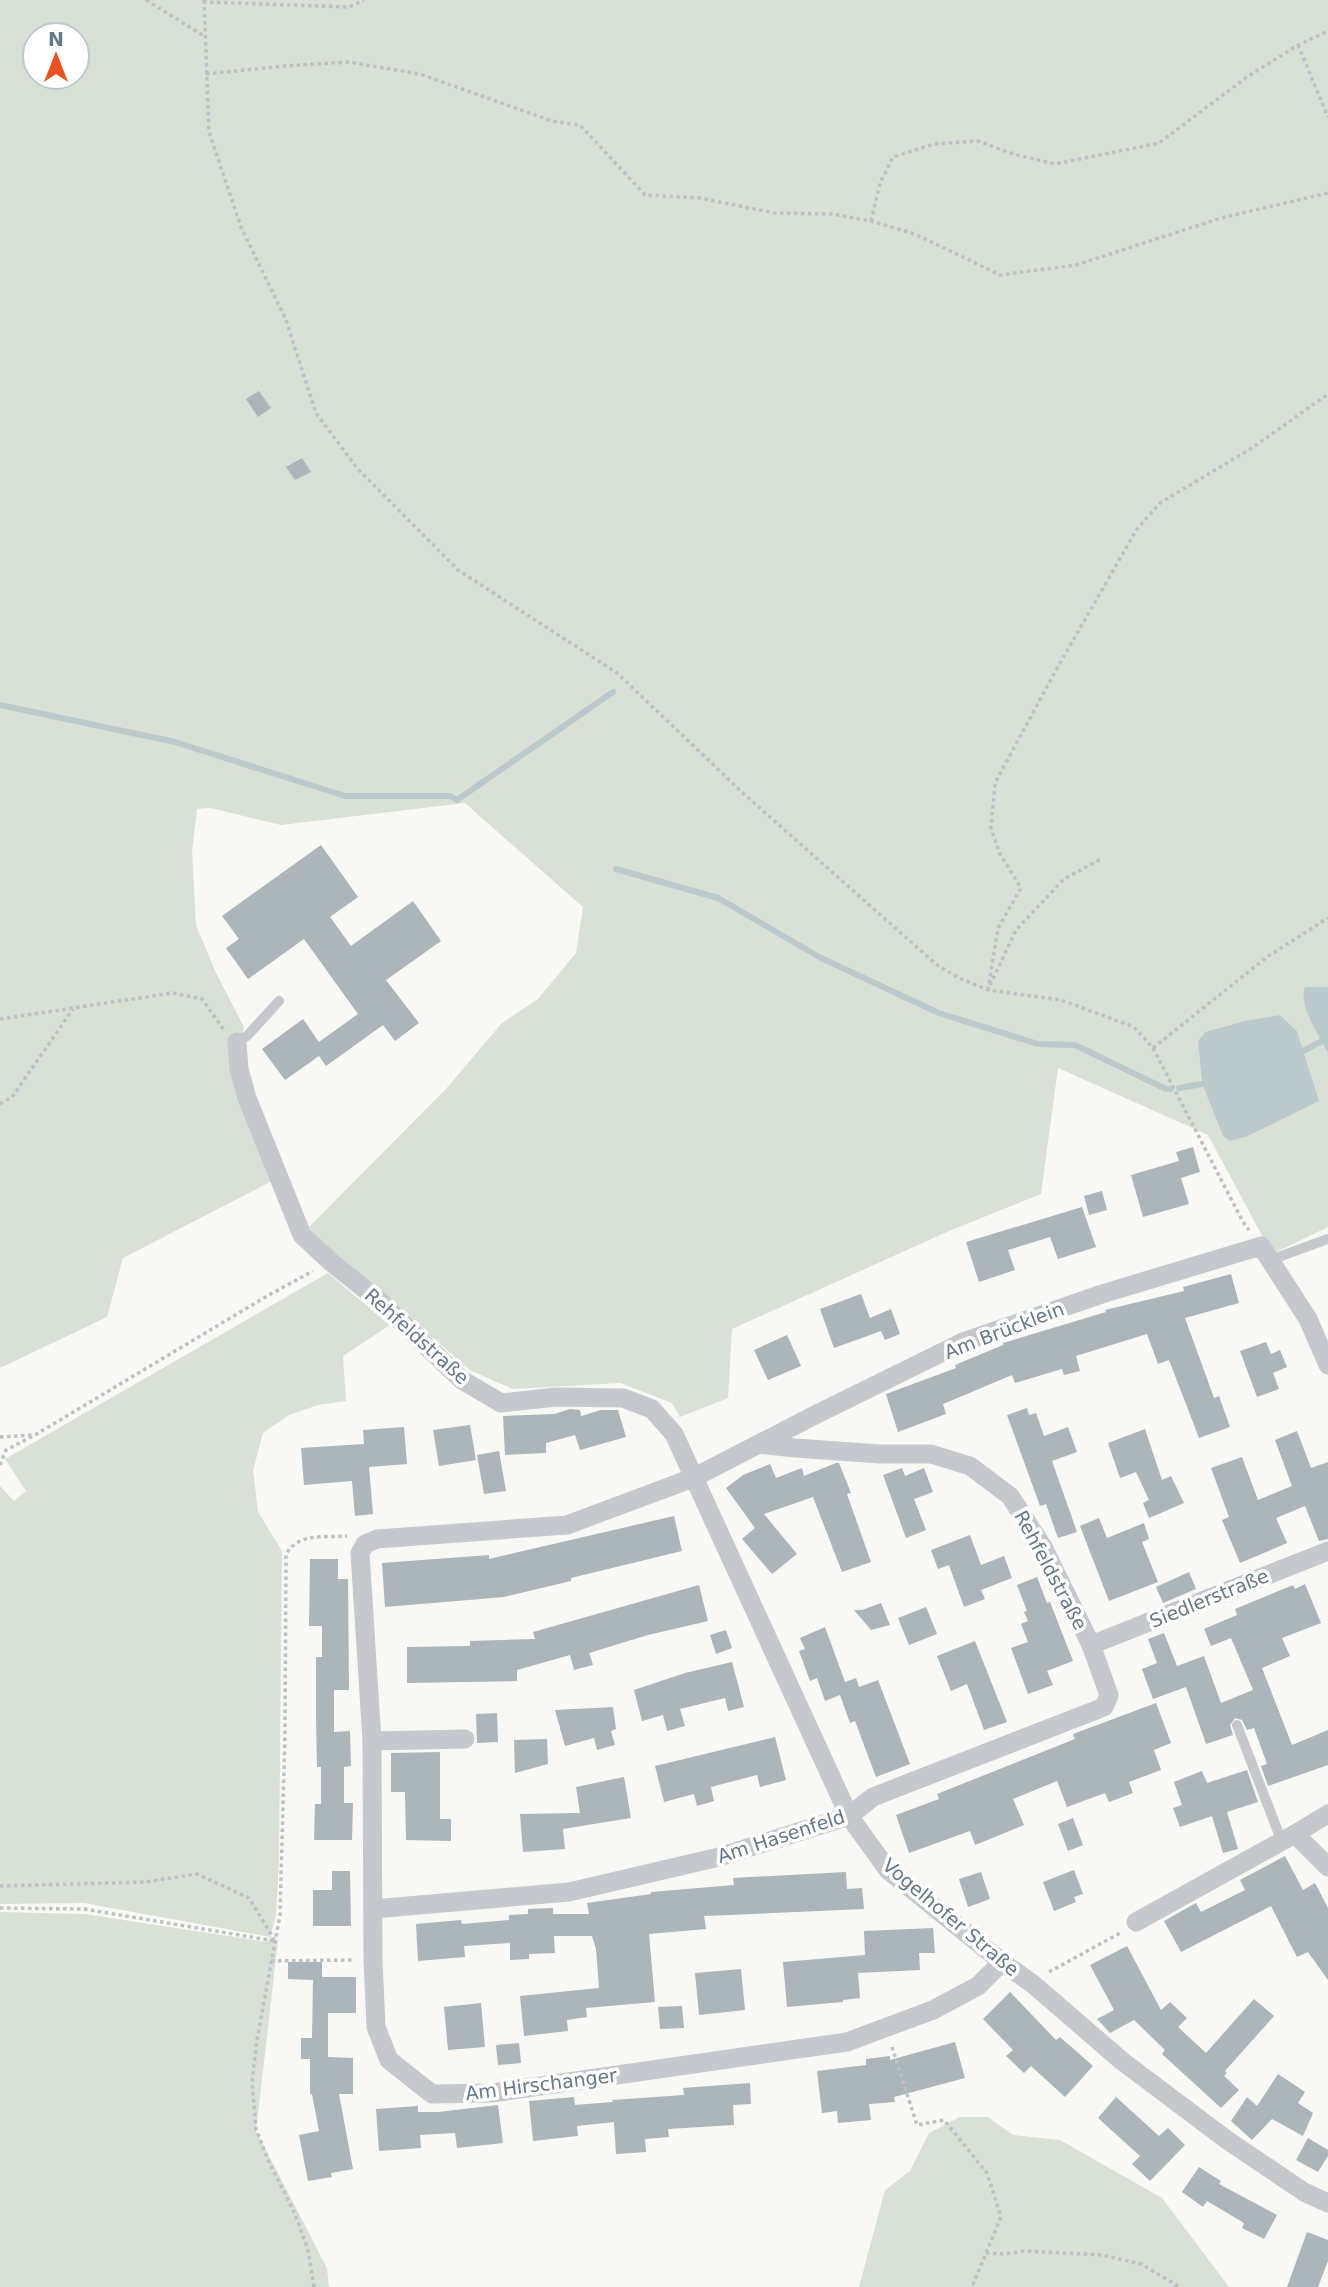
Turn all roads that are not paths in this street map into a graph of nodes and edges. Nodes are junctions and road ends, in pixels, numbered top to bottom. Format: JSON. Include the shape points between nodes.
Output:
{"nodes":[{"id":1,"x":279,"y":1001,"type":"dead end"},
{"id":2,"x":237,"y":1042,"type":"joint"},
{"id":3,"x":1328,"y":1239,"type":"edge"},
{"id":4,"x":1265,"y":1253,"type":"junction"},
{"id":5,"x":1328,"y":1365,"type":"edge"},
{"id":6,"x":758,"y":1444,"type":"junction"},
{"id":7,"x":694,"y":1478,"type":"junction"},
{"id":8,"x":1328,"y":1551,"type":"edge"},
{"id":9,"x":1091,"y":1645,"type":"junction"},
{"id":10,"x":1237,"y":1725,"type":"dead end"},
{"id":11,"x":465,"y":1739,"type":"dead end"},
{"id":12,"x":372,"y":1741,"type":"junction"},
{"id":13,"x":1328,"y":1814,"type":"edge"},
{"id":14,"x":849,"y":1816,"type":"junction"},
{"id":15,"x":1289,"y":1838,"type":"junction"},
{"id":16,"x":1328,"y":1867,"type":"edge"},
{"id":17,"x":373,"y":1909,"type":"junction"},
{"id":18,"x":1136,"y":1922,"type":"road end"},
{"id":19,"x":1002,"y":1962,"type":"junction"},
{"id":20,"x":1328,"y":2203,"type":"edge"}],
"edges":[{"from":1,"to":2,"type":"lane"},
{"from":2,"to":7,"type":"street","name":"Rehfeldstraße","via":[[247,1098],[302,1235],[462,1380],[501,1403],[556,1397],[623,1398],[652,1409],[674,1434]]},
{"from":3,"to":4,"type":"lane"},
{"from":4,"to":5,"type":"street","via":[[1308,1319]]},
{"from":4,"to":6,"type":"street","name":"Am Brücklein","via":[[1102,1294],[963,1342]]},
{"from":6,"to":7,"type":"street"},
{"from":6,"to":9,"type":"street","name":"Rehfeldstraße","via":[[931,1454],[970,1466],[1010,1496],[1043,1547]]},
{"from":7,"to":12,"type":"street","name":"Am Hirschanger","via":[[568,1525],[377,1539],[365,1544],[360,1553]]},
{"from":7,"to":14,"type":"street","name":"Vogelhofer Straße"},
{"from":8,"to":9,"type":"street","name":"Siedlerstraße"},
{"from":9,"to":14,"type":"street","name":"Am Hasenfeld","via":[[1109,1695],[1104,1707],[873,1797]]},
{"from":10,"to":15,"type":"lane"},
{"from":11,"to":12,"type":"street"},
{"from":12,"to":17,"type":"street","name":"Am Hirschanger"},
{"from":13,"to":15,"type":"street"},
{"from":14,"to":17,"type":"street","name":"Am Hasenfeld","via":[[719,1857],[569,1892]]},
{"from":14,"to":19,"type":"street","name":"Vogelhofer Straße","via":[[888,1870]]},
{"from":15,"to":16,"type":"street"},
{"from":15,"to":18,"type":"street"},
{"from":17,"to":19,"type":"street","name":"Am Hirschanger","via":[[376,2027],[389,2060],[432,2094],[492,2093],[848,2042],[933,2010],[978,1986]]},
{"from":19,"to":20,"type":"street","name":"Vogelhofer Straße","via":[[1227,2140]]}]}
